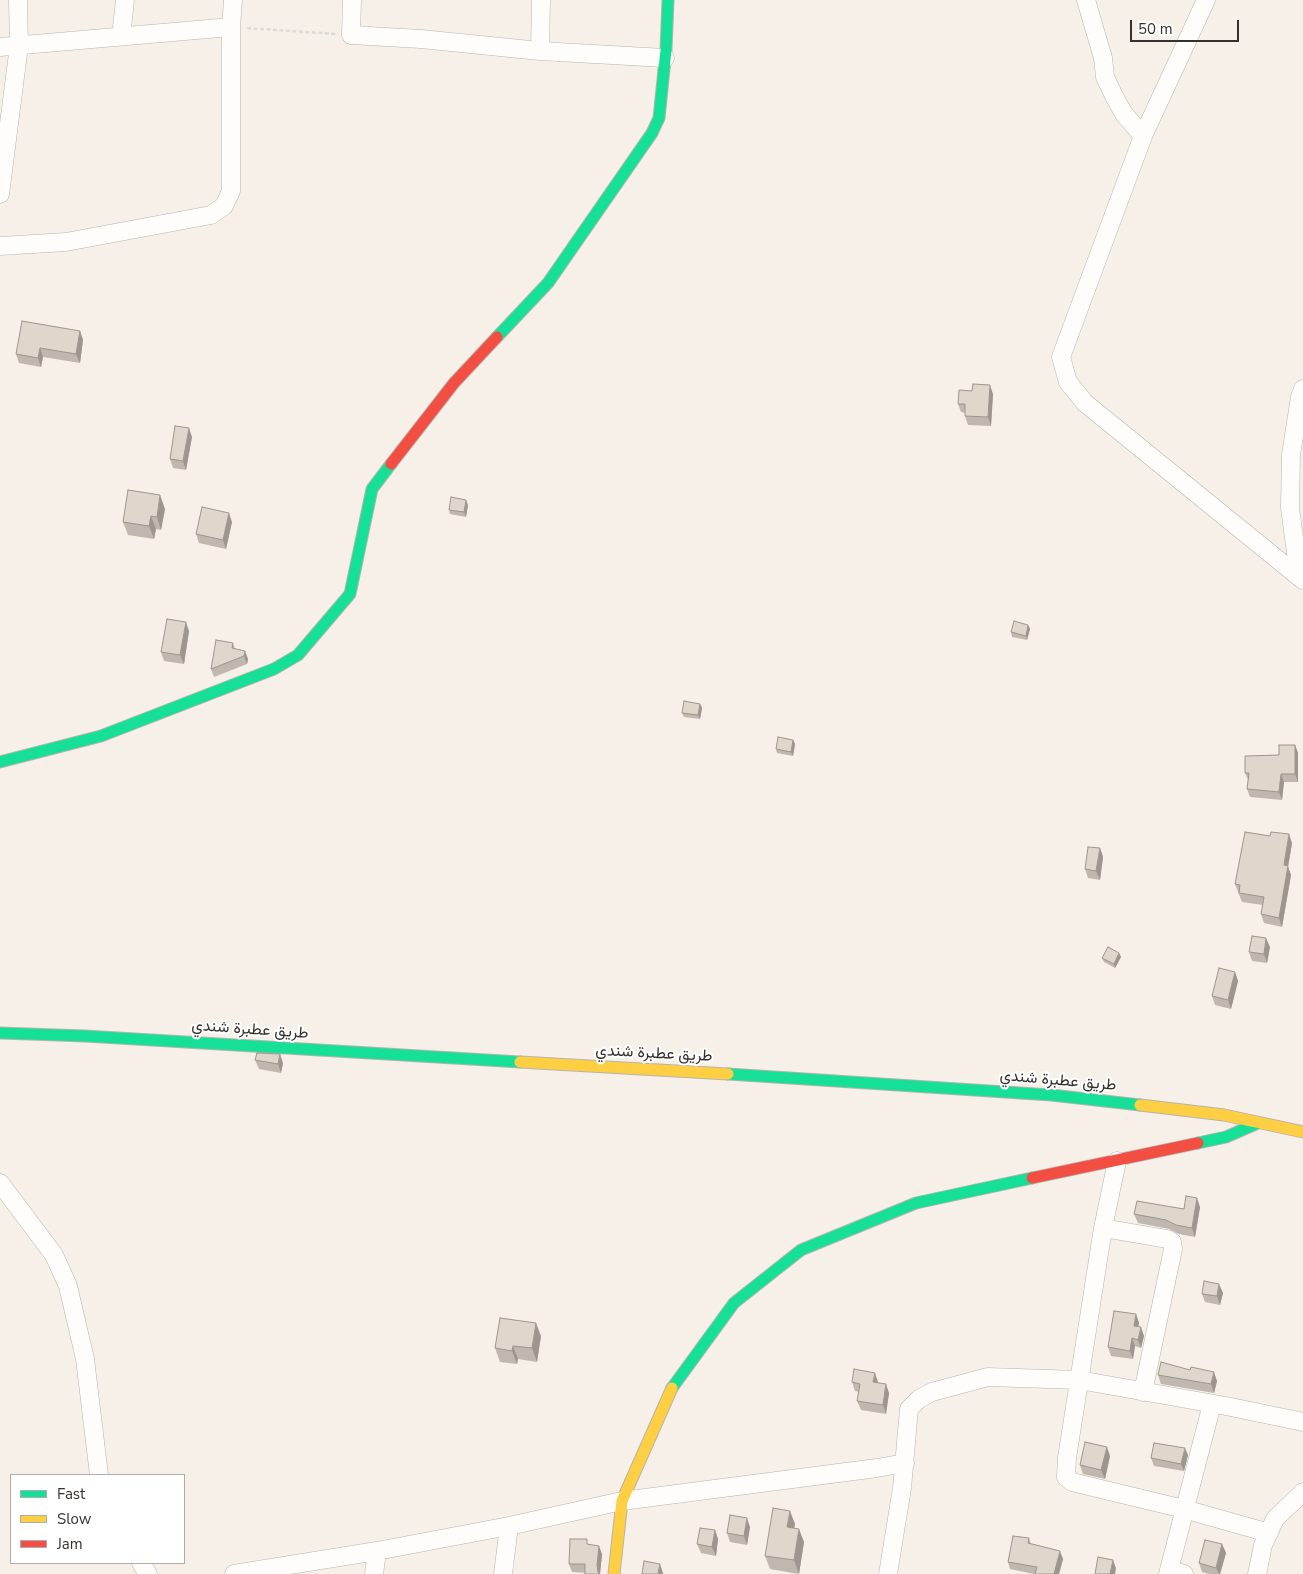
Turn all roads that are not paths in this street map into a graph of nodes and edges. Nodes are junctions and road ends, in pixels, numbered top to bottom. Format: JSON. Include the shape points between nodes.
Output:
{"nodes":[{"id":1,"x":18,"y":0,"type":"edge"},
{"id":2,"x":125,"y":0,"type":"edge"},
{"id":3,"x":233,"y":0,"type":"edge"},
{"id":4,"x":352,"y":0,"type":"edge"},
{"id":5,"x":541,"y":0,"type":"edge"},
{"id":6,"x":668,"y":0,"type":"edge"},
{"id":7,"x":1086,"y":0,"type":"edge"},
{"id":8,"x":1206,"y":0,"type":"edge"},
{"id":9,"x":231,"y":27,"type":"junction"},
{"id":10,"x":121,"y":36,"type":"junction"},
{"id":11,"x":19,"y":46,"type":"junction"},
{"id":12,"x":0,"y":47,"type":"edge"},
{"id":13,"x":540,"y":51,"type":"junction"},
{"id":14,"x":665,"y":58,"type":"junction"},
{"id":15,"x":1143,"y":136,"type":"junction"},
{"id":16,"x":0,"y":194,"type":"edge"},
{"id":17,"x":0,"y":246,"type":"edge"},
{"id":18,"x":1303,"y":389,"type":"edge"},
{"id":19,"x":1303,"y":580,"type":"edge"},
{"id":20,"x":0,"y":762,"type":"edge"},
{"id":21,"x":0,"y":1033,"type":"edge"},
{"id":22,"x":1258,"y":1123,"type":"junction"},
{"id":23,"x":1303,"y":1132,"type":"edge"},
{"id":24,"x":1117,"y":1161,"type":"junction"},
{"id":25,"x":0,"y":1184,"type":"edge"},
{"id":26,"x":1103,"y":1228,"type":"junction"},
{"id":27,"x":1080,"y":1380,"type":"junction"},
{"id":28,"x":1143,"y":1392,"type":"junction"},
{"id":29,"x":1212,"y":1404,"type":"junction"},
{"id":30,"x":1303,"y":1422,"type":"edge"},
{"id":31,"x":905,"y":1463,"type":"junction"},
{"id":32,"x":99,"y":1474,"type":"edge"},
{"id":33,"x":1303,"y":1492,"type":"edge"},
{"id":34,"x":622,"y":1501,"type":"junction"},
{"id":35,"x":1184,"y":1509,"type":"junction"},
{"id":36,"x":509,"y":1526,"type":"junction"},
{"id":37,"x":1269,"y":1533,"type":"junction"},
{"id":38,"x":377,"y":1550,"type":"junction"},
{"id":39,"x":1173,"y":1573,"type":"edge"},
{"id":40,"x":234,"y":1574,"type":"edge"},
{"id":41,"x":374,"y":1574,"type":"edge"},
{"id":42,"x":503,"y":1574,"type":"edge"},
{"id":43,"x":614,"y":1574,"type":"edge"},
{"id":44,"x":888,"y":1574,"type":"edge"},
{"id":45,"x":1258,"y":1574,"type":"edge"}],
"edges":[{"from":1,"to":11,"type":"street"},
{"from":2,"to":10,"type":"street"},
{"from":3,"to":9,"type":"street"},
{"from":4,"to":13,"type":"street","via":[[351,35]]},
{"from":5,"to":13,"type":"street"},
{"from":6,"to":14,"type":"main road"},
{"from":7,"to":15,"type":"street","via":[[1103,58],[1105,77],[1124,114]]},
{"from":8,"to":15,"type":"street"},
{"from":9,"to":10,"type":"street"},
{"from":9,"to":17,"type":"street","via":[[231,192],[224,206],[211,215],[66,242]]},
{"from":10,"to":11,"type":"street"},
{"from":11,"to":12,"type":"street"},
{"from":11,"to":16,"type":"street"},
{"from":13,"to":14,"type":"street"},
{"from":14,"to":20,"type":"main road","via":[[659,118],[652,133],[548,282],[454,383],[372,489],[350,594],[298,655],[274,669],[101,736]]},
{"from":15,"to":19,"type":"street","via":[[1061,357],[1068,382],[1085,403]]},
{"from":18,"to":19,"type":"street","via":[[1290,455],[1290,508],[1296,560]]},
{"from":21,"to":22,"type":"main road","name":"طريق عطبرة شندي","via":[[964,1089],[1101,1100]]},
{"from":22,"to":23,"type":"main road","name":"طريق عطبرة شندي"},
{"from":22,"to":24,"type":"main road","via":[[1226,1137]]},
{"from":24,"to":26,"type":"street"},
{"from":24,"to":34,"type":"main road","via":[[916,1203],[801,1250],[734,1303],[671,1389]]},
{"from":25,"to":32,"type":"street","via":[[54,1255],[68,1286],[86,1359]]},
{"from":26,"to":27,"type":"street"},
{"from":26,"to":28,"type":"street","via":[[1172,1242]]},
{"from":27,"to":28,"type":"street"},
{"from":27,"to":31,"type":"street","via":[[988,1377],[932,1392],[909,1409]]},
{"from":27,"to":35,"type":"street","via":[[1066,1477],[1072,1482]]},
{"from":28,"to":29,"type":"street"},
{"from":29,"to":30,"type":"street"},
{"from":29,"to":35,"type":"street"},
{"from":31,"to":34,"type":"street"},
{"from":31,"to":44,"type":"street"},
{"from":33,"to":37,"type":"street","via":[[1275,1519]]},
{"from":34,"to":36,"type":"street"},
{"from":34,"to":43,"type":"main road"},
{"from":35,"to":37,"type":"street"},
{"from":35,"to":39,"type":"street"},
{"from":36,"to":38,"type":"street"},
{"from":36,"to":42,"type":"street"},
{"from":37,"to":45,"type":"street","via":[[1263,1545]]},
{"from":38,"to":40,"type":"street"},
{"from":38,"to":41,"type":"street"}]}
